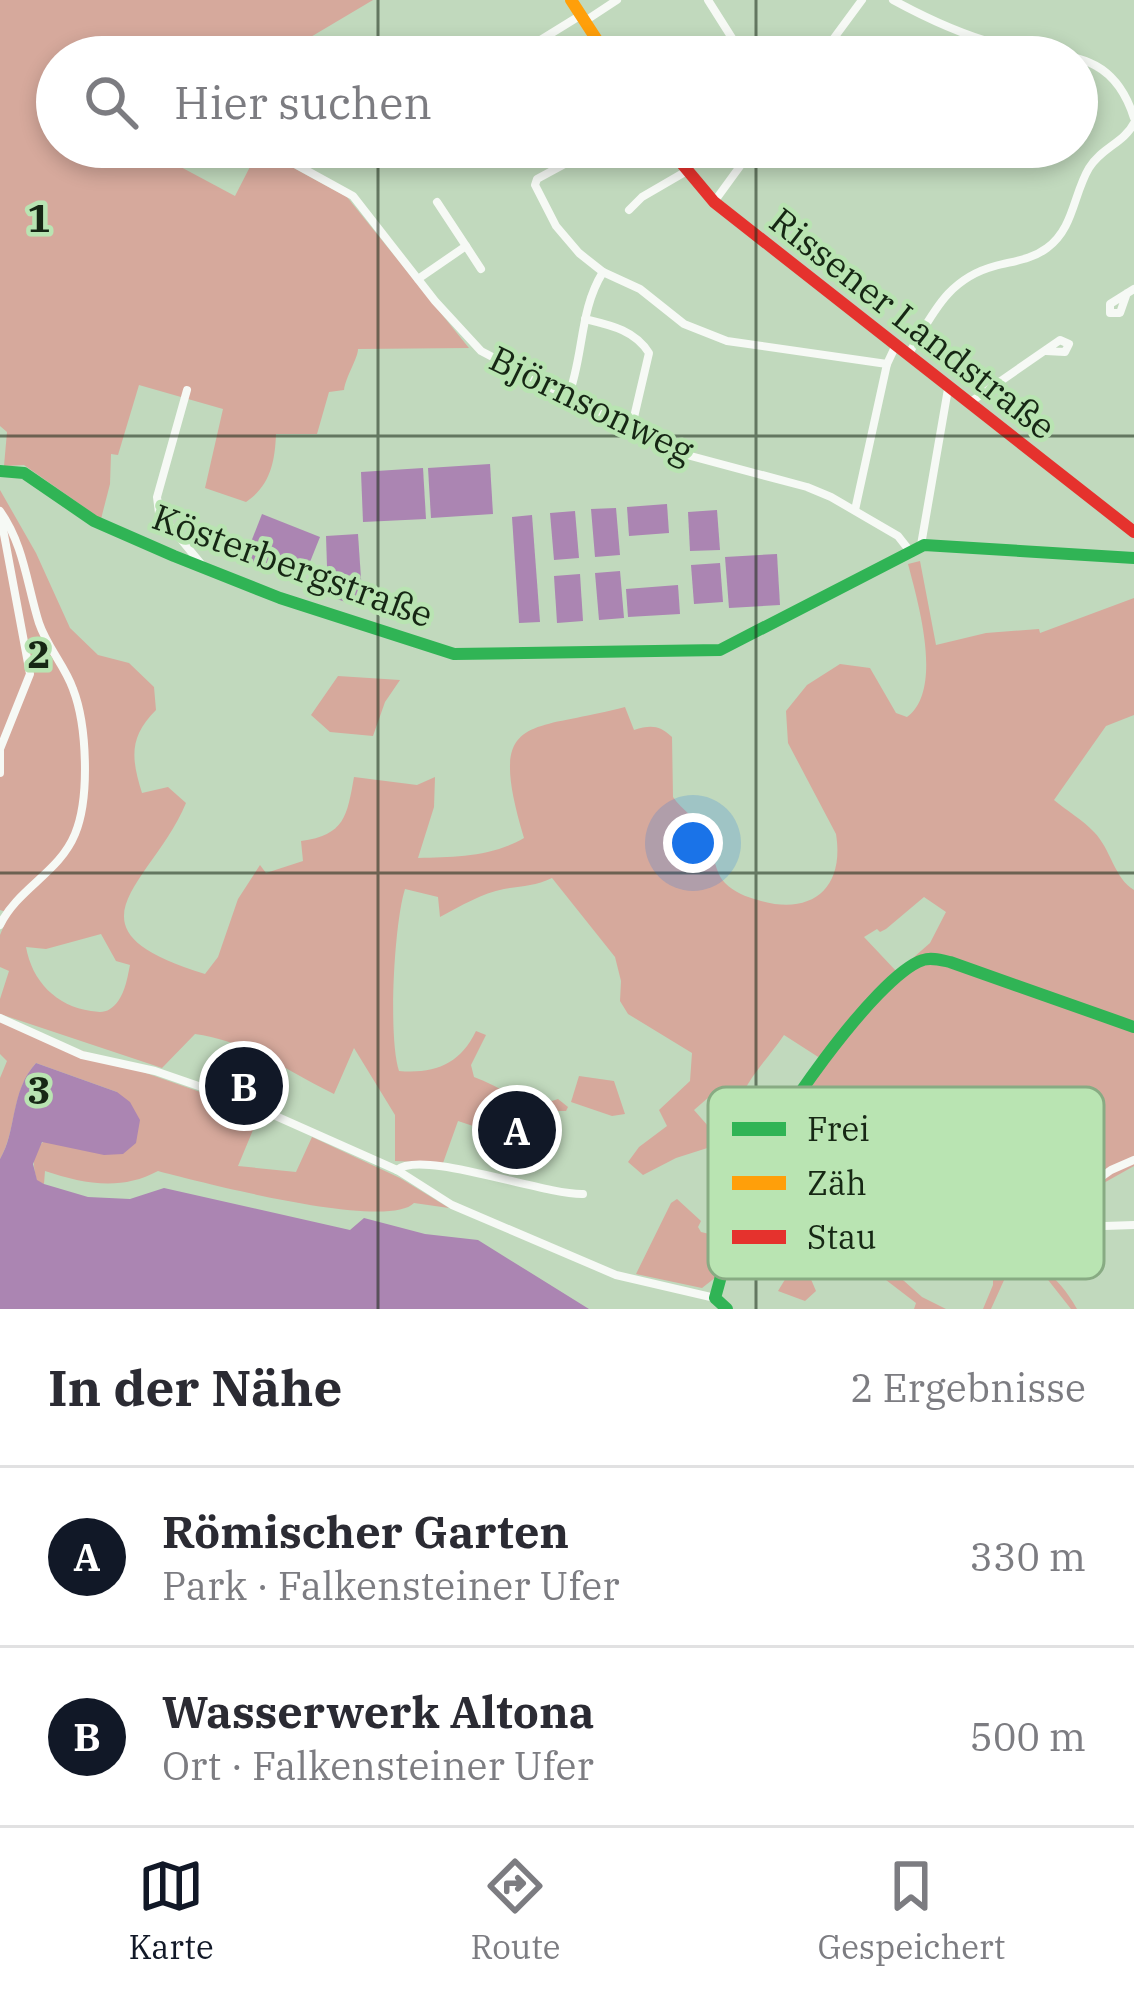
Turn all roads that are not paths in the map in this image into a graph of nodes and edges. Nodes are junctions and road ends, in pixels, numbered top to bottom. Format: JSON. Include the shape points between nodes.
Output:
{"nodes":[{"id":1,"x":571,"y":0,"type":"edge"},
{"id":2,"x":617,"y":0,"type":"edge"},
{"id":3,"x":708,"y":0,"type":"edge"},
{"id":4,"x":862,"y":0,"type":"edge"},
{"id":5,"x":893,"y":0,"type":"edge"},
{"id":6,"x":583,"y":18,"type":"junction"},
{"id":7,"x":551,"y":36,"type":"edge"},
{"id":8,"x":595,"y":36,"type":"edge"},
{"id":9,"x":731,"y":36,"type":"edge"},
{"id":10,"x":835,"y":36,"type":"edge"},
{"id":11,"x":975,"y":36,"type":"edge"},
{"id":12,"x":1098,"y":65,"type":"edge"},
{"id":13,"x":1134,"y":120,"type":"edge"},
{"id":14,"x":1117,"y":143,"type":"junction"},
{"id":15,"x":1134,"y":146,"type":"edge"},
{"id":16,"x":1098,"y":158,"type":"edge"},
{"id":17,"x":302,"y":168,"type":"edge"},
{"id":18,"x":557,"y":168,"type":"edge"},
{"id":19,"x":682,"y":168,"type":"edge"},
{"id":20,"x":739,"y":168,"type":"edge"},
{"id":21,"x":1090,"y":168,"type":"edge"},
{"id":22,"x":685,"y":172,"type":"junction"},
{"id":23,"x":437,"y":202,"type":"dead end"},
{"id":24,"x":714,"y":202,"type":"junction"},
{"id":25,"x":629,"y":210,"type":"dead end"},
{"id":26,"x":466,"y":246,"type":"junction"},
{"id":27,"x":482,"y":269,"type":"dead end"},
{"id":28,"x":603,"y":272,"type":"junction"},
{"id":29,"x":418,"y":279,"type":"junction"},
{"id":30,"x":585,"y":319,"type":"junction"},
{"id":31,"x":1046,"y":351,"type":"dead end"},
{"id":32,"x":901,"y":352,"type":"junction"},
{"id":33,"x":887,"y":364,"type":"junction"},
{"id":34,"x":948,"y":389,"type":"junction"},
{"id":35,"x":187,"y":390,"type":"dead end"},
{"id":36,"x":568,"y":398,"type":"junction"},
{"id":37,"x":968,"y":404,"type":"junction"},
{"id":38,"x":631,"y":430,"type":"junction"},
{"id":39,"x":0,"y":471,"type":"edge"},
{"id":40,"x":855,"y":510,"type":"junction"},
{"id":41,"x":0,"y":511,"type":"edge"},
{"id":42,"x":1134,"y":532,"type":"edge"},
{"id":43,"x":915,"y":548,"type":"junction"},
{"id":44,"x":1133,"y":558,"type":"edge"},
{"id":45,"x":202,"y":567,"type":"junction"},
{"id":46,"x":0,"y":750,"type":"edge"},
{"id":47,"x":0,"y":772,"type":"edge"},
{"id":48,"x":0,"y":926,"type":"edge"},
{"id":49,"x":0,"y":1018,"type":"edge"},
{"id":50,"x":1134,"y":1027,"type":"edge"},
{"id":51,"x":805,"y":1087,"type":"edge"},
{"id":52,"x":1134,"y":1160,"type":"edge"},
{"id":53,"x":397,"y":1170,"type":"junction"},
{"id":54,"x":1104,"y":1175,"type":"edge"},
{"id":55,"x":583,"y":1194,"type":"dead end"},
{"id":56,"x":1134,"y":1225,"type":"edge"},
{"id":57,"x":1104,"y":1226,"type":"edge"},
{"id":58,"x":720,"y":1279,"type":"edge"},
{"id":59,"x":715,"y":1298,"type":"junction"},
{"id":60,"x":727,"y":1309,"type":"edge"}],
"edges":[{"from":1,"to":6,"type":"street"},
{"from":2,"to":6,"type":"street"},
{"from":3,"to":9,"type":"street"},
{"from":4,"to":10,"type":"street"},
{"from":5,"to":11,"type":"street"},
{"from":6,"to":7,"type":"street"},
{"from":6,"to":8,"type":"street"},
{"from":12,"to":13,"type":"street","via":[[1117,82]]},
{"from":13,"to":14,"type":"street"},
{"from":14,"to":15,"type":"street"},
{"from":14,"to":16,"type":"street"},
{"from":17,"to":29,"type":"street","name":"Björnsonweg","via":[[353,196]]},
{"from":18,"to":28,"type":"street","via":[[535,185],[564,237]]},
{"from":19,"to":22,"type":"street","name":"Rissener Landstraße"},
{"from":20,"to":24,"type":"street"},
{"from":21,"to":32,"type":"street","via":[[1060,236],[1030,257],[958,282]]},
{"from":22,"to":24,"type":"street","name":"Rissener Landstraße"},
{"from":22,"to":25,"type":"street"},
{"from":23,"to":26,"type":"street"},
{"from":24,"to":32,"type":"street","name":"Rissener Landstraße"},
{"from":26,"to":27,"type":"street"},
{"from":26,"to":29,"type":"street"},
{"from":28,"to":30,"type":"street"},
{"from":28,"to":33,"type":"street","via":[[728,341]]},
{"from":29,"to":36,"type":"street","name":"Björnsonweg","via":[[482,351]]},
{"from":30,"to":36,"type":"street"},
{"from":30,"to":38,"type":"street","via":[[646,345]]},
{"from":31,"to":37,"type":"street"},
{"from":32,"to":33,"type":"street"},
{"from":32,"to":34,"type":"street","name":"Rissener Landstraße"},
{"from":33,"to":40,"type":"street"},
{"from":34,"to":37,"type":"street","name":"Rissener Landstraße"},
{"from":34,"to":43,"type":"street"},
{"from":35,"to":45,"type":"street","via":[[157,497],[159,513]]},
{"from":36,"to":38,"type":"street","name":"Björnsonweg"},
{"from":37,"to":42,"type":"street","name":"Rissener Landstraße"},
{"from":38,"to":40,"type":"street","name":"Björnsonweg"},
{"from":39,"to":45,"type":"street","name":"Kösterbergstraße","via":[[24,473],[94,521]]},
{"from":40,"to":43,"type":"street","name":"Björnsonweg"},
{"from":41,"to":46,"type":"street","via":[[30,674]]},
{"from":41,"to":48,"type":"street","via":[[43,632],[72,684],[84,796],[64,855]]},
{"from":43,"to":44,"type":"street"},
{"from":43,"to":45,"type":"street","name":"Kösterbergstraße","via":[[723,650],[558,655],[441,652]]},
{"from":46,"to":47,"type":"street"},
{"from":49,"to":53,"type":"street","via":[[82,1055],[242,1101]]},
{"from":50,"to":51,"type":"street","via":[[927,958],[859,1013]]},
{"from":52,"to":54,"type":"street"},
{"from":53,"to":55,"type":"street","via":[[409,1162]]},
{"from":53,"to":59,"type":"street","via":[[452,1205],[616,1275]]},
{"from":56,"to":57,"type":"street"},
{"from":58,"to":59,"type":"street"},
{"from":59,"to":60,"type":"street"}]}
